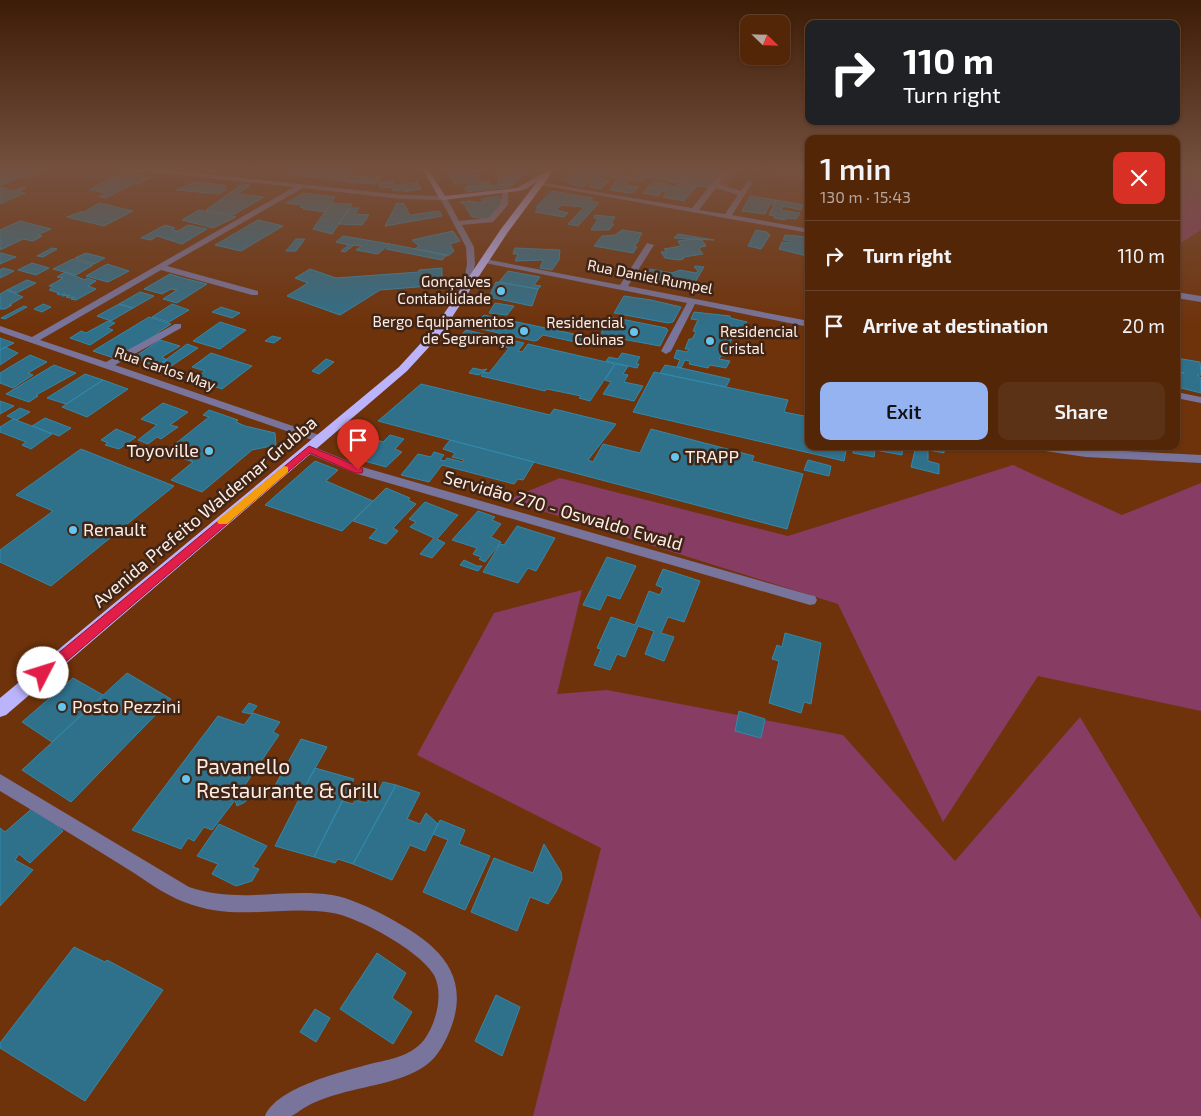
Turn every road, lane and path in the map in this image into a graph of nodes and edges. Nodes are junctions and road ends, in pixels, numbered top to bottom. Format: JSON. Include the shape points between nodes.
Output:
{"nodes":[{"id":1,"x":239,"y":222,"type":"edge"},
{"id":2,"x":467,"y":222,"type":"edge"},
{"id":3,"x":512,"y":222,"type":"edge"},
{"id":4,"x":761,"y":222,"type":"edge"},
{"id":5,"x":457,"y":223,"type":"joint"},
{"id":6,"x":805,"y":230,"type":"edge"},
{"id":7,"x":650,"y":245,"type":"dead end"},
{"id":8,"x":484,"y":261,"type":"junction"},
{"id":9,"x":160,"y":267,"type":"junction"},
{"id":10,"x":623,"y":287,"type":"junction"},
{"id":11,"x":466,"y":291,"type":"junction"},
{"id":12,"x":255,"y":293,"type":"dead end"},
{"id":13,"x":1180,"y":296,"type":"edge"},
{"id":14,"x":1201,"y":299,"type":"edge"},
{"id":15,"x":692,"y":301,"type":"junction"},
{"id":16,"x":805,"y":323,"type":"edge"},
{"id":17,"x":178,"y":326,"type":"dead end"},
{"id":18,"x":0,"y":329,"type":"edge"},
{"id":19,"x":33,"y":340,"type":"junction"},
{"id":20,"x":666,"y":351,"type":"dead end"},
{"id":21,"x":108,"y":365,"type":"junction"},
{"id":22,"x":1180,"y":396,"type":"edge"},
{"id":23,"x":1201,"y":400,"type":"edge"},
{"id":24,"x":321,"y":439,"type":"junction"},
{"id":25,"x":309,"y":449,"type":"junction"},
{"id":26,"x":1065,"y":450,"type":"edge"},
{"id":27,"x":1201,"y":459,"type":"edge"},
{"id":28,"x":810,"y":600,"type":"dead end"},
{"id":29,"x":0,"y":710,"type":"edge"},
{"id":30,"x":0,"y":782,"type":"edge"},
{"id":31,"x":275,"y":1116,"type":"edge"}],
"edges":[{"from":1,"to":9,"type":"street"},
{"from":2,"to":5,"type":"street"},
{"from":3,"to":8,"type":"highway","name":"Avenida Prefeito Waldemar Grubba"},
{"from":4,"to":6,"type":"street"},
{"from":5,"to":11,"type":"street","via":[[472,255]]},
{"from":7,"to":10,"type":"street"},
{"from":8,"to":10,"type":"street","name":"Rua Daniel Rumpel"},
{"from":8,"to":11,"type":"highway","name":"Avenida Prefeito Waldemar Grubba"},
{"from":9,"to":12,"type":"street"},
{"from":9,"to":19,"type":"street"},
{"from":10,"to":15,"type":"street","name":"Rua Daniel Rumpel"},
{"from":11,"to":24,"type":"highway","name":"Avenida Prefeito Waldemar Grubba","via":[[422,350]]},
{"from":13,"to":14,"type":"street"},
{"from":15,"to":16,"type":"street","name":"Rua Daniel Rumpel"},
{"from":15,"to":20,"type":"street"},
{"from":17,"to":21,"type":"street"},
{"from":18,"to":19,"type":"street","name":"Rua Carlos May"},
{"from":19,"to":21,"type":"street","name":"Rua Carlos May"},
{"from":21,"to":24,"type":"street","name":"Rua Carlos May"},
{"from":22,"to":23,"type":"street"},
{"from":24,"to":25,"type":"highway","name":"Avenida Prefeito Waldemar Grubba"},
{"from":25,"to":28,"type":"street","name":"Servidão 270 - Oswaldo Ewald","via":[[358,470]]},
{"from":25,"to":29,"type":"highway","name":"Avenida Prefeito Waldemar Grubba"},
{"from":26,"to":27,"type":"street"},
{"from":30,"to":31,"type":"street","via":[[185,894],[220,904],[290,901],[333,904],[368,916],[392,929],[438,963],[446,980],[448,1004],[443,1024],[427,1052],[406,1066],[368,1074],[317,1091],[286,1105]]}]}
